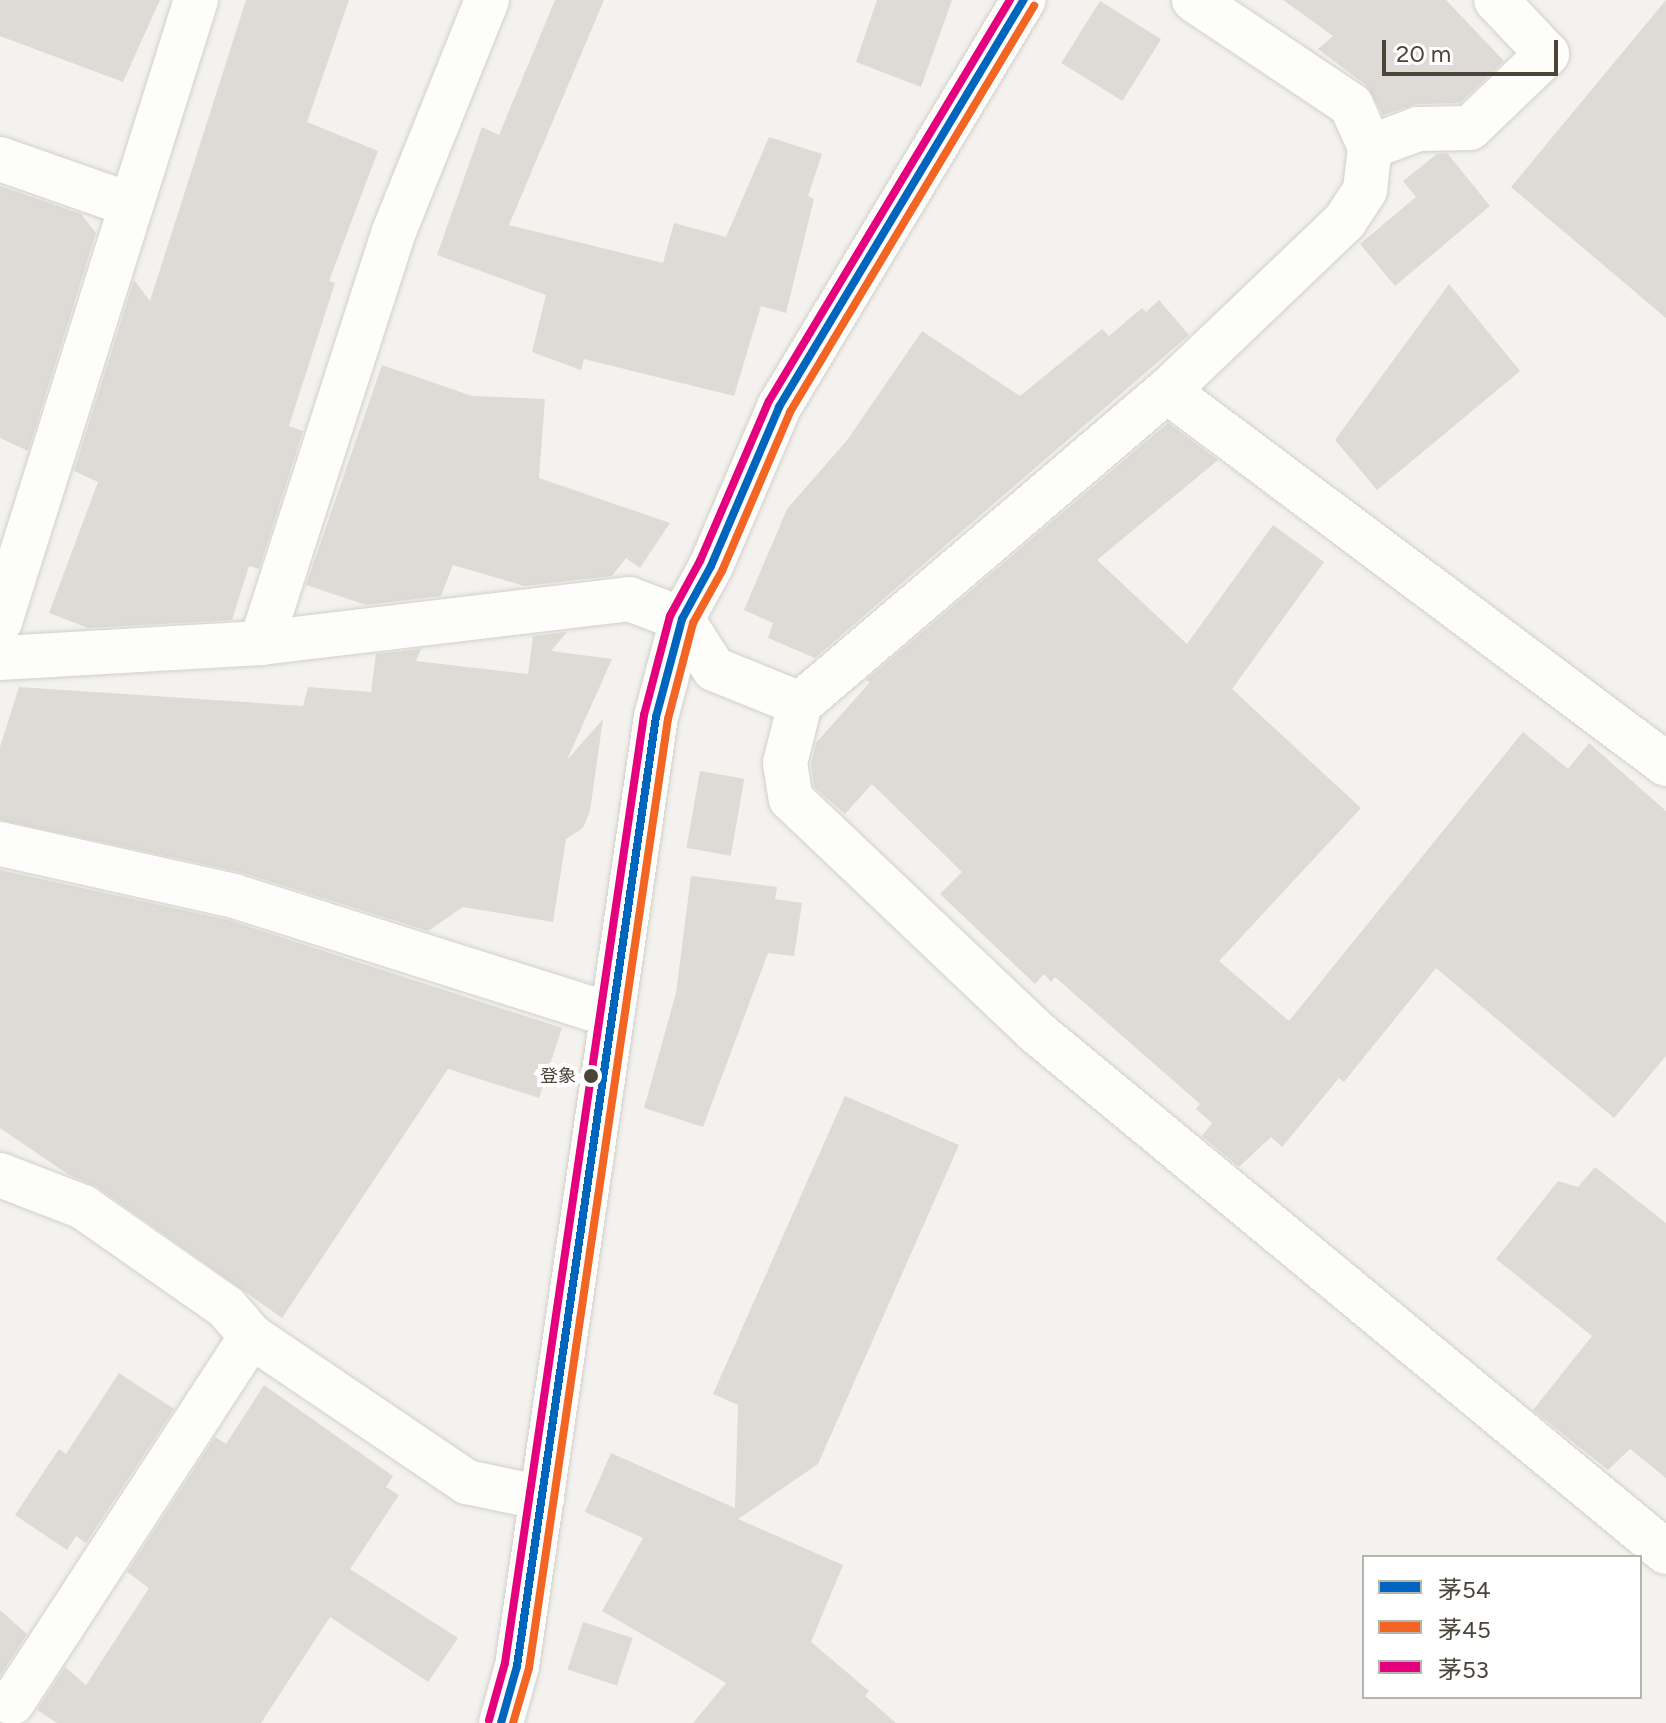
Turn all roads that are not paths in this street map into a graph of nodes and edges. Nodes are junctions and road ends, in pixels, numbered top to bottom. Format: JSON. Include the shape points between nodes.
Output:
{"nodes":[{"id":1,"x":196,"y":0,"type":"edge"},
{"id":2,"x":487,"y":0,"type":"edge"},
{"id":3,"x":1024,"y":0,"type":"edge"},
{"id":4,"x":1194,"y":0,"type":"edge"},
{"id":5,"x":1496,"y":0,"type":"edge"},
{"id":6,"x":1370,"y":147,"type":"junction"},
{"id":7,"x":0,"y":159,"type":"edge"},
{"id":8,"x":131,"y":205,"type":"junction"},
{"id":9,"x":1167,"y":391,"type":"junction"},
{"id":10,"x":682,"y":619,"type":"junction"},
{"id":11,"x":0,"y":622,"type":"edge"},
{"id":12,"x":261,"y":643,"type":"junction"},
{"id":13,"x":0,"y":658,"type":"edge"},
{"id":14,"x":800,"y":704,"type":"junction"},
{"id":15,"x":1661,"y":750,"type":"edge"},
{"id":16,"x":0,"y":844,"type":"edge"},
{"id":17,"x":612,"y":1015,"type":"junction"},
{"id":18,"x":0,"y":1175,"type":"edge"},
{"id":19,"x":251,"y":1336,"type":"junction"},
{"id":20,"x":542,"y":1498,"type":"junction"},
{"id":21,"x":1666,"y":1552,"type":"edge"},
{"id":22,"x":12,"y":1703,"type":"dead end"},
{"id":23,"x":501,"y":1723,"type":"edge"}],
"edges":[{"from":1,"to":8,"type":"street"},
{"from":2,"to":12,"type":"street","via":[[393,234]]},
{"from":3,"to":10,"type":"street","via":[[779,407],[711,566]]},
{"from":4,"to":6,"type":"street","via":[[1351,105]]},
{"from":5,"to":6,"type":"street","via":[[1547,54],[1470,128],[1418,129]]},
{"from":6,"to":9,"type":"street","via":[[1365,190],[1345,221]]},
{"from":7,"to":8,"type":"street"},
{"from":8,"to":11,"type":"street"},
{"from":9,"to":14,"type":"street"},
{"from":9,"to":15,"type":"street"},
{"from":10,"to":12,"type":"street","via":[[629,599]]},
{"from":10,"to":14,"type":"street","via":[[714,669]]},
{"from":10,"to":17,"type":"street","via":[[656,717]]},
{"from":12,"to":13,"type":"street"},
{"from":14,"to":21,"type":"street","via":[[785,763],[791,799],[1034,1030]]},
{"from":16,"to":17,"type":"street","via":[[234,896]]},
{"from":17,"to":20,"type":"street"},
{"from":18,"to":19,"type":"street","via":[[83,1207],[226,1307]]},
{"from":19,"to":20,"type":"street","via":[[467,1482]]},
{"from":19,"to":22,"type":"street"},
{"from":20,"to":23,"type":"street","via":[[517,1666]]}]}
